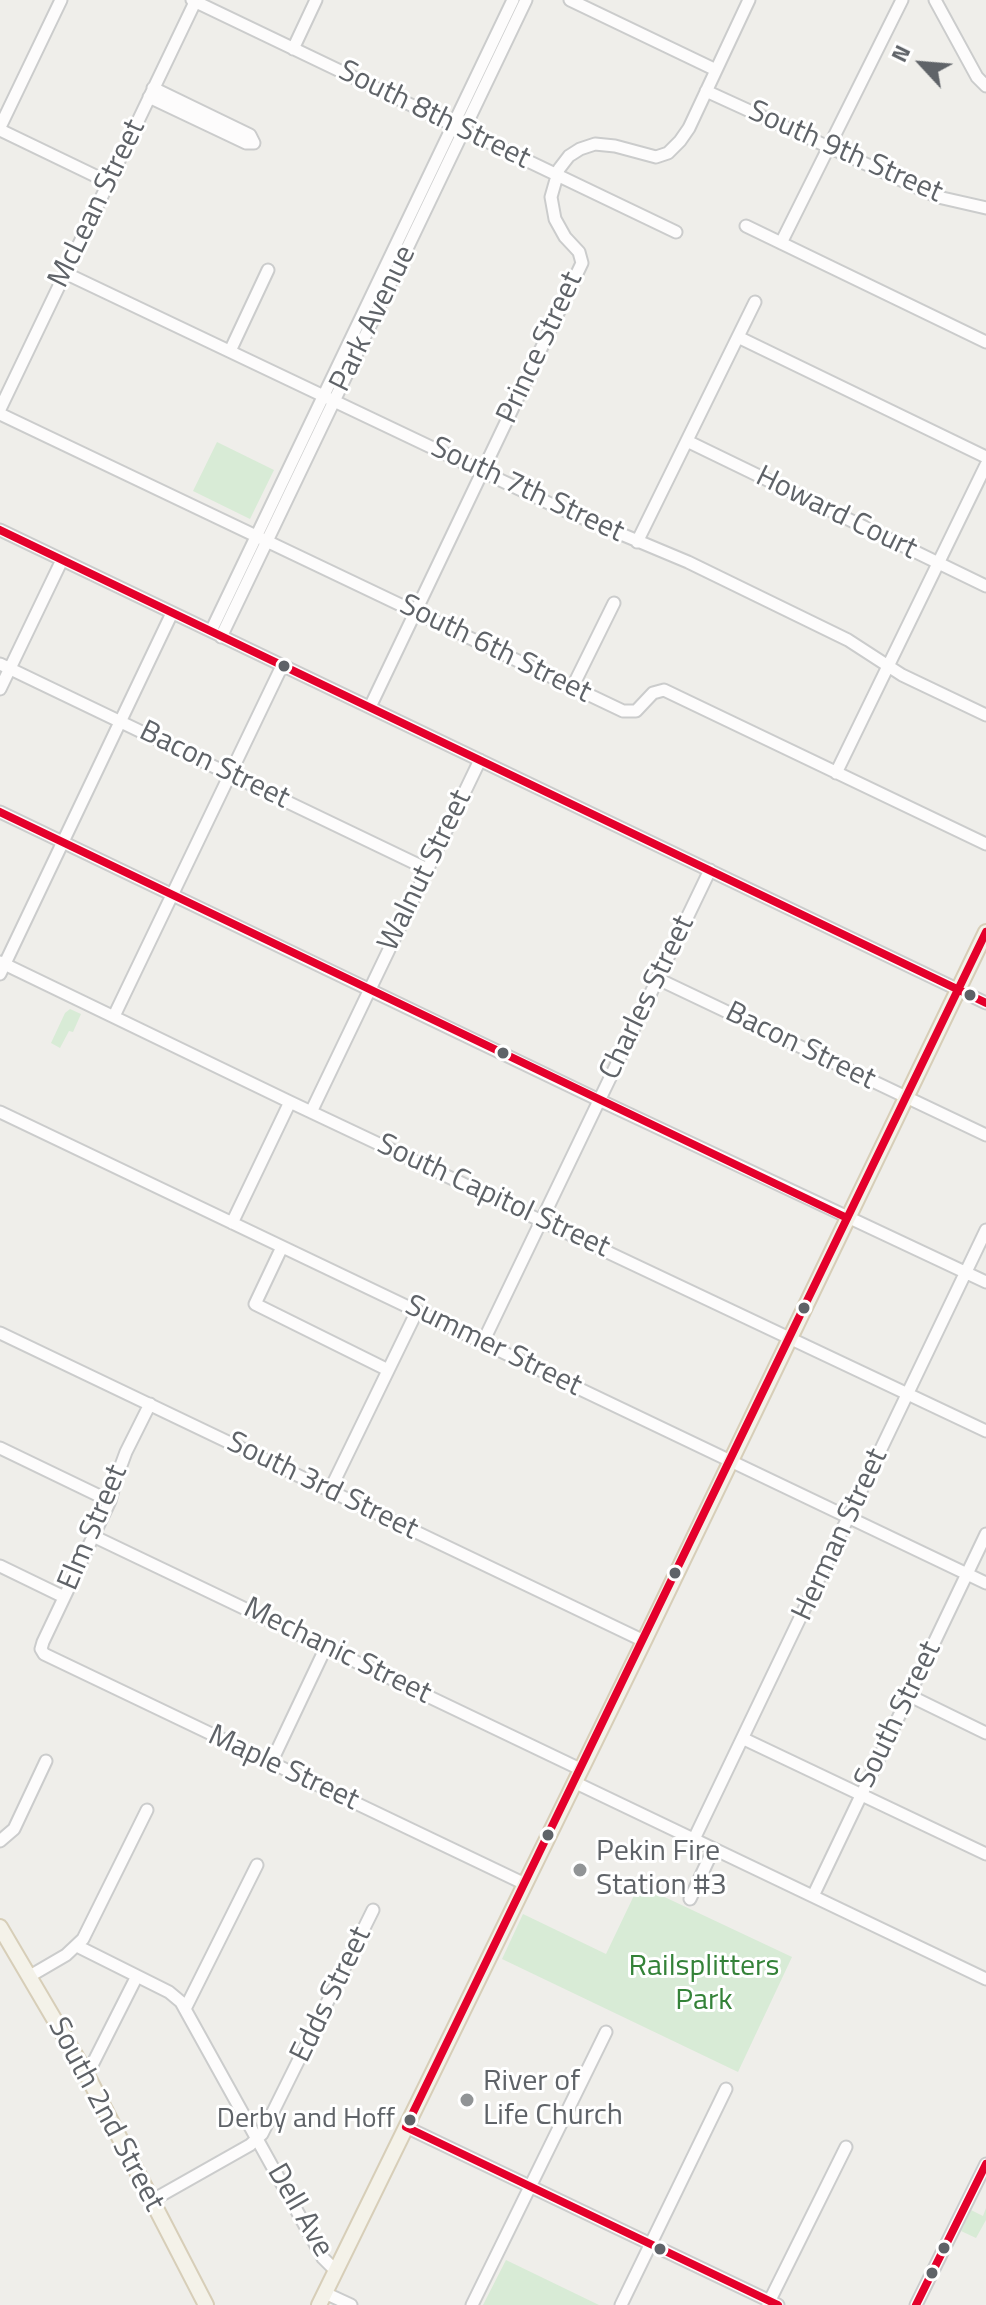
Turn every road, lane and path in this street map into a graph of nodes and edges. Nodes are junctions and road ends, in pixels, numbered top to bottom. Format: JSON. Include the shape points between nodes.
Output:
{"nodes":[{"id":1,"x":61,"y":0,"type":"edge"},
{"id":2,"x":316,"y":0,"type":"edge"},
{"id":3,"x":513,"y":0,"type":"edge"},
{"id":4,"x":526,"y":0,"type":"edge"},
{"id":5,"x":570,"y":0,"type":"edge"},
{"id":6,"x":749,"y":0,"type":"edge"},
{"id":7,"x":902,"y":0,"type":"edge"},
{"id":8,"x":935,"y":0,"type":"edge"},
{"id":9,"x":194,"y":1,"type":"edge"},
{"id":10,"x":293,"y":49,"type":"junction"},
{"id":11,"x":716,"y":70,"type":"junction"},
{"id":12,"x":986,"y":86,"type":"edge"},
{"id":13,"x":706,"y":91,"type":"junction"},
{"id":14,"x":151,"y":93,"type":"junction"},
{"id":15,"x":0,"y":128,"type":"edge"},
{"id":16,"x":459,"y":128,"type":"junction"},
{"id":17,"x":829,"y":147,"type":"junction"},
{"id":18,"x":557,"y":175,"type":"junction"},
{"id":19,"x":108,"y":182,"type":"junction"},
{"id":20,"x":986,"y":208,"type":"edge"},
{"id":21,"x":746,"y":226,"type":"dead end"},
{"id":22,"x":676,"y":232,"type":"dead end"},
{"id":23,"x":781,"y":243,"type":"junction"},
{"id":24,"x":268,"y":270,"type":"dead end"},
{"id":25,"x":65,"y":273,"type":"junction"},
{"id":26,"x":755,"y":302,"type":"dead end"},
{"id":27,"x":738,"y":337,"type":"junction"},
{"id":28,"x":986,"y":342,"type":"edge"},
{"id":29,"x":230,"y":351,"type":"junction"},
{"id":30,"x":330,"y":398,"type":"junction"},
{"id":31,"x":0,"y":411,"type":"edge"},
{"id":32,"x":687,"y":441,"type":"junction"},
{"id":33,"x":986,"y":457,"type":"edge"},
{"id":34,"x":986,"y":465,"type":"edge"},
{"id":35,"x":483,"y":472,"type":"junction"},
{"id":36,"x":0,"y":530,"type":"edge"},
{"id":37,"x":262,"y":538,"type":"junction"},
{"id":38,"x":637,"y":542,"type":"junction"},
{"id":39,"x":62,"y":560,"type":"junction"},
{"id":40,"x":938,"y":563,"type":"junction"},
{"id":41,"x":986,"y":586,"type":"edge"},
{"id":42,"x":614,"y":603,"type":"dead end"},
{"id":43,"x":416,"y":612,"type":"junction"},
{"id":44,"x":172,"y":613,"type":"junction"},
{"id":45,"x":216,"y":634,"type":"junction"},
{"id":46,"x":5,"y":666,"type":"edge"},
{"id":47,"x":282,"y":666,"type":"junction"},
{"id":48,"x":888,"y":666,"type":"junction"},
{"id":49,"x":573,"y":686,"type":"junction"},
{"id":50,"x":0,"y":689,"type":"edge"},
{"id":51,"x":370,"y":707,"type":"junction"},
{"id":52,"x":986,"y":715,"type":"edge"},
{"id":53,"x":120,"y":721,"type":"junction"},
{"id":54,"x":480,"y":760,"type":"junction"},
{"id":55,"x":231,"y":773,"type":"junction"},
{"id":56,"x":836,"y":773,"type":"junction"},
{"id":57,"x":0,"y":812,"type":"edge"},
{"id":58,"x":62,"y":843,"type":"junction"},
{"id":59,"x":986,"y":844,"type":"edge"},
{"id":60,"x":427,"y":869,"type":"junction"},
{"id":61,"x":710,"y":870,"type":"junction"},
{"id":62,"x":171,"y":895,"type":"junction"},
{"id":63,"x":986,"y":932,"type":"edge"},
{"id":64,"x":2,"y":967,"type":"edge"},
{"id":65,"x":658,"y":979,"type":"junction"},
{"id":66,"x":369,"y":989,"type":"junction"},
{"id":67,"x":957,"y":990,"type":"junction"},
{"id":68,"x":986,"y":1003,"type":"edge"},
{"id":69,"x":114,"y":1016,"type":"junction"},
{"id":70,"x":905,"y":1097,"type":"junction"},
{"id":71,"x":599,"y":1100,"type":"junction"},
{"id":72,"x":290,"y":1102,"type":"junction"},
{"id":73,"x":0,"y":1112,"type":"edge"},
{"id":74,"x":311,"y":1112,"type":"junction"},
{"id":75,"x":986,"y":1135,"type":"edge"},
{"id":76,"x":847,"y":1218,"type":"junction"},
{"id":77,"x":541,"y":1220,"type":"junction"},
{"id":78,"x":232,"y":1223,"type":"junction"},
{"id":79,"x":986,"y":1230,"type":"edge"},
{"id":80,"x":282,"y":1247,"type":"junction"},
{"id":81,"x":965,"y":1272,"type":"junction"},
{"id":82,"x":986,"y":1282,"type":"edge"},
{"id":83,"x":417,"y":1311,"type":"junction"},
{"id":84,"x":0,"y":1333,"type":"edge"},
{"id":85,"x":789,"y":1337,"type":"junction"},
{"id":86,"x":483,"y":1342,"type":"junction"},
{"id":87,"x":388,"y":1370,"type":"junction"},
{"id":88,"x":907,"y":1394,"type":"junction"},
{"id":89,"x":150,"y":1404,"type":"junction"},
{"id":90,"x":986,"y":1431,"type":"edge"},
{"id":91,"x":0,"y":1448,"type":"edge"},
{"id":92,"x":730,"y":1461,"type":"junction"},
{"id":93,"x":330,"y":1490,"type":"junction"},
{"id":94,"x":110,"y":1501,"type":"junction"},
{"id":95,"x":850,"y":1516,"type":"junction"},
{"id":96,"x":986,"y":1534,"type":"edge"},
{"id":97,"x":93,"y":1536,"type":"junction"},
{"id":98,"x":0,"y":1566,"type":"edge"},
{"id":99,"x":968,"y":1574,"type":"junction"},
{"id":100,"x":986,"y":1583,"type":"edge"},
{"id":101,"x":64,"y":1597,"type":"junction"},
{"id":102,"x":644,"y":1641,"type":"junction"},
{"id":103,"x":326,"y":1647,"type":"junction"},
{"id":104,"x":42,"y":1652,"type":"joint"},
{"id":105,"x":908,"y":1695,"type":"junction"},
{"id":106,"x":986,"y":1733,"type":"edge"},
{"id":107,"x":744,"y":1739,"type":"junction"},
{"id":108,"x":46,"y":1761,"type":"dead end"},
{"id":109,"x":271,"y":1763,"type":"junction"},
{"id":110,"x":577,"y":1776,"type":"junction"},
{"id":111,"x":861,"y":1794,"type":"junction"},
{"id":112,"x":147,"y":1810,"type":"dead end"},
{"id":113,"x":694,"y":1839,"type":"junction"},
{"id":114,"x":0,"y":1841,"type":"edge"},
{"id":115,"x":713,"y":1850,"type":"junction"},
{"id":116,"x":986,"y":1854,"type":"edge"},
{"id":117,"x":257,"y":1865,"type":"dead end"},
{"id":118,"x":525,"y":1884,"type":"junction"},
{"id":119,"x":813,"y":1896,"type":"junction"},
{"id":120,"x":690,"y":1899,"type":"dead end"},
{"id":121,"x":373,"y":1910,"type":"dead end"},
{"id":122,"x":0,"y":1927,"type":"edge"},
{"id":123,"x":77,"y":1946,"type":"junction"},
{"id":124,"x":30,"y":1976,"type":"junction"},
{"id":125,"x":137,"y":1976,"type":"junction"},
{"id":126,"x":986,"y":1979,"type":"edge"},
{"id":127,"x":185,"y":2009,"type":"junction"},
{"id":128,"x":606,"y":2032,"type":"dead end"},
{"id":129,"x":87,"y":2075,"type":"junction"},
{"id":130,"x":726,"y":2089,"type":"dead end"},
{"id":131,"x":406,"y":2127,"type":"junction"},
{"id":132,"x":258,"y":2139,"type":"junction"},
{"id":133,"x":846,"y":2147,"type":"dead end"},
{"id":134,"x":986,"y":2164,"type":"edge"},
{"id":135,"x":530,"y":2186,"type":"junction"},
{"id":136,"x":151,"y":2201,"type":"junction"},
{"id":137,"x":651,"y":2243,"type":"junction"},
{"id":138,"x":336,"y":2271,"type":"junction"},
{"id":139,"x":322,"y":2299,"type":"edge"},
{"id":140,"x":772,"y":2304,"type":"edge"},
{"id":141,"x":206,"y":2305,"type":"edge"},
{"id":142,"x":351,"y":2305,"type":"edge"},
{"id":143,"x":472,"y":2305,"type":"edge"},
{"id":144,"x":621,"y":2305,"type":"edge"},
{"id":145,"x":916,"y":2305,"type":"edge"}],
"edges":[{"from":1,"to":15,"type":"street"},
{"from":2,"to":10,"type":"street"},
{"from":3,"to":16,"type":"street","name":"Park Avenue"},
{"from":4,"to":16,"type":"street","name":"Park Avenue"},
{"from":5,"to":11,"type":"street"},
{"from":6,"to":11,"type":"street"},
{"from":7,"to":17,"type":"street"},
{"from":8,"to":12,"type":"street"},
{"from":9,"to":10,"type":"street","name":"South 8th Street"},
{"from":9,"to":14,"type":"street","name":"McLean Street"},
{"from":10,"to":16,"type":"street","name":"South 8th Street"},
{"from":11,"to":13,"type":"street"},
{"from":13,"to":17,"type":"street","name":"South 9th Street"},
{"from":13,"to":18,"type":"street","via":[[685,134],[663,156],[590,145],[569,156]]},
{"from":14,"to":14,"type":"street","via":[[246,143],[254,143],[250,135]]},
{"from":14,"to":19,"type":"street","name":"McLean Street"},
{"from":15,"to":19,"type":"street"},
{"from":16,"to":18,"type":"street","name":"South 8th Street"},
{"from":16,"to":30,"type":"street","name":"Park Avenue"},
{"from":17,"to":20,"type":"street","name":"South 9th Street","via":[[938,197]]},
{"from":17,"to":23,"type":"street"},
{"from":18,"to":22,"type":"street","name":"South 8th Street"},
{"from":18,"to":35,"type":"street","name":"Prince Street","via":[[551,197],[555,219],[582,263]]},
{"from":19,"to":25,"type":"street","name":"McLean Street"},
{"from":21,"to":23,"type":"street"},
{"from":23,"to":28,"type":"street"},
{"from":24,"to":29,"type":"street"},
{"from":25,"to":29,"type":"street","name":"South 7th Street"},
{"from":25,"to":31,"type":"street","name":"McLean Street"},
{"from":26,"to":27,"type":"street"},
{"from":27,"to":32,"type":"street"},
{"from":27,"to":33,"type":"street"},
{"from":29,"to":30,"type":"street","name":"South 7th Street"},
{"from":30,"to":35,"type":"street","name":"South 7th Street"},
{"from":30,"to":37,"type":"street","name":"Park Avenue"},
{"from":31,"to":37,"type":"street","name":"South 6th Street"},
{"from":32,"to":38,"type":"street"},
{"from":32,"to":40,"type":"street","name":"Howard Court"},
{"from":34,"to":40,"type":"street"},
{"from":35,"to":38,"type":"street","name":"South 7th Street"},
{"from":35,"to":43,"type":"street","name":"Prince Street"},
{"from":36,"to":39,"type":"street"},
{"from":37,"to":43,"type":"street","name":"South 6th Street"},
{"from":37,"to":45,"type":"street","name":"Park Avenue"},
{"from":38,"to":48,"type":"street","name":"South 7th Street","via":[[848,640]]},
{"from":39,"to":44,"type":"street"},
{"from":39,"to":46,"type":"street"},
{"from":40,"to":41,"type":"street","name":"Howard Court"},
{"from":40,"to":48,"type":"street"},
{"from":42,"to":49,"type":"street"},
{"from":43,"to":49,"type":"street","name":"South 6th Street"},
{"from":43,"to":51,"type":"street","name":"Prince Street"},
{"from":44,"to":45,"type":"street"},
{"from":44,"to":53,"type":"street"},
{"from":45,"to":47,"type":"street"},
{"from":46,"to":50,"type":"street"},
{"from":46,"to":53,"type":"street","name":"Bacon Street"},
{"from":47,"to":51,"type":"street"},
{"from":47,"to":55,"type":"street"},
{"from":48,"to":52,"type":"street","name":"South 7th Street"},
{"from":48,"to":56,"type":"street"},
{"from":49,"to":56,"type":"street","name":"South 6th Street","via":[[630,712],[664,690]]},
{"from":51,"to":54,"type":"street"},
{"from":53,"to":55,"type":"street","name":"Bacon Street"},
{"from":53,"to":58,"type":"street"},
{"from":54,"to":60,"type":"street","name":"Walnut Street"},
{"from":54,"to":61,"type":"street"},
{"from":55,"to":60,"type":"street","name":"Bacon Street"},
{"from":55,"to":62,"type":"street"},
{"from":56,"to":59,"type":"street","name":"South 6th Street"},
{"from":57,"to":58,"type":"street"},
{"from":58,"to":62,"type":"street"},
{"from":58,"to":64,"type":"street"},
{"from":60,"to":66,"type":"street","name":"Walnut Street"},
{"from":61,"to":65,"type":"street","name":"Charles Street"},
{"from":61,"to":67,"type":"street"},
{"from":62,"to":66,"type":"street"},
{"from":62,"to":69,"type":"street"},
{"from":63,"to":67,"type":"main road"},
{"from":64,"to":69,"type":"street","name":"South Capitol Street"},
{"from":65,"to":70,"type":"street","name":"Bacon Street"},
{"from":65,"to":71,"type":"street","name":"Charles Street"},
{"from":66,"to":71,"type":"street"},
{"from":66,"to":74,"type":"street","name":"Walnut Street"},
{"from":67,"to":68,"type":"street"},
{"from":67,"to":70,"type":"main road"},
{"from":69,"to":72,"type":"street","name":"South Capitol Street"},
{"from":70,"to":75,"type":"street","name":"Bacon Street"},
{"from":70,"to":76,"type":"main road"},
{"from":71,"to":76,"type":"street"},
{"from":71,"to":77,"type":"street","name":"Charles Street"},
{"from":72,"to":74,"type":"street","name":"South Capitol Street"},
{"from":72,"to":78,"type":"street"},
{"from":73,"to":78,"type":"street","name":"Summer Street"},
{"from":74,"to":77,"type":"street","name":"South Capitol Street"},
{"from":76,"to":81,"type":"street"},
{"from":76,"to":85,"type":"main road"},
{"from":77,"to":85,"type":"street","name":"South Capitol Street"},
{"from":77,"to":86,"type":"street","name":"Charles Street"},
{"from":78,"to":80,"type":"street","name":"Summer Street"},
{"from":79,"to":81,"type":"street","name":"Herman Street"},
{"from":80,"to":83,"type":"street","name":"Summer Street"},
{"from":80,"to":87,"type":"street","via":[[255,1304]]},
{"from":81,"to":82,"type":"street"},
{"from":81,"to":88,"type":"street","name":"Herman Street"},
{"from":83,"to":86,"type":"street","name":"Summer Street"},
{"from":83,"to":87,"type":"street"},
{"from":84,"to":89,"type":"street","name":"South 3rd Street"},
{"from":85,"to":88,"type":"street","name":"South Capitol Street"},
{"from":85,"to":92,"type":"main road"},
{"from":86,"to":92,"type":"street","name":"Summer Street"},
{"from":87,"to":93,"type":"street"},
{"from":88,"to":90,"type":"street","name":"South Capitol Street"},
{"from":88,"to":95,"type":"street","name":"Herman Street"},
{"from":89,"to":93,"type":"street","name":"South 3rd Street"},
{"from":89,"to":94,"type":"street","name":"Elm Street"},
{"from":91,"to":94,"type":"street"},
{"from":92,"to":95,"type":"street","name":"Summer Street"},
{"from":92,"to":102,"type":"main road"},
{"from":93,"to":102,"type":"street","name":"South 3rd Street"},
{"from":94,"to":97,"type":"street","name":"Elm Street"},
{"from":95,"to":99,"type":"street","name":"Summer Street"},
{"from":95,"to":107,"type":"street","name":"Herman Street"},
{"from":96,"to":99,"type":"street","name":"South Street"},
{"from":97,"to":101,"type":"street","name":"Elm Street"},
{"from":97,"to":103,"type":"street","name":"Mechanic Street"},
{"from":98,"to":101,"type":"street"},
{"from":99,"to":100,"type":"street","name":"Summer Street"},
{"from":99,"to":105,"type":"street","name":"South Street"},
{"from":101,"to":104,"type":"street","name":"Elm Street"},
{"from":102,"to":110,"type":"main road"},
{"from":103,"to":109,"type":"street"},
{"from":103,"to":110,"type":"street","name":"Mechanic Street"},
{"from":104,"to":109,"type":"street","name":"Maple Street"},
{"from":105,"to":106,"type":"street"},
{"from":105,"to":111,"type":"street","name":"South Street"},
{"from":107,"to":111,"type":"street"},
{"from":107,"to":113,"type":"street","name":"Herman Street"},
{"from":108,"to":114,"type":"street","via":[[14,1829]]},
{"from":109,"to":118,"type":"street","name":"Maple Street"},
{"from":110,"to":113,"type":"street","name":"Mechanic Street"},
{"from":110,"to":118,"type":"main road"},
{"from":111,"to":116,"type":"street"},
{"from":111,"to":119,"type":"street","name":"South Street"},
{"from":112,"to":123,"type":"street"},
{"from":113,"to":115,"type":"street","name":"Mechanic Street"},
{"from":115,"to":119,"type":"street","name":"Mechanic Street"},
{"from":115,"to":120,"type":"street"},
{"from":117,"to":127,"type":"street"},
{"from":118,"to":131,"type":"main road"},
{"from":119,"to":126,"type":"street","name":"Mechanic Street"},
{"from":121,"to":132,"type":"street","name":"Edds Street"},
{"from":122,"to":124,"type":"main road","name":"South 2nd Street"},
{"from":123,"to":124,"type":"street"},
{"from":123,"to":125,"type":"street","name":"Dell Ave"},
{"from":124,"to":129,"type":"main road","name":"South 2nd Street"},
{"from":125,"to":127,"type":"street","name":"Dell Ave","via":[[169,1992]]},
{"from":125,"to":129,"type":"street"},
{"from":127,"to":132,"type":"street","name":"Dell Ave"},
{"from":128,"to":135,"type":"street"},
{"from":129,"to":136,"type":"main road","name":"South 2nd Street"},
{"from":130,"to":137,"type":"street"},
{"from":131,"to":135,"type":"street"},
{"from":131,"to":138,"type":"main road"},
{"from":132,"to":136,"type":"street"},
{"from":132,"to":138,"type":"street","name":"Dell Ave","via":[[323,2258]]},
{"from":133,"to":140,"type":"street"},
{"from":134,"to":145,"type":"street"},
{"from":135,"to":137,"type":"street"},
{"from":135,"to":143,"type":"street"},
{"from":136,"to":141,"type":"main road","name":"South 2nd Street"},
{"from":137,"to":140,"type":"street"},
{"from":137,"to":144,"type":"street"},
{"from":138,"to":139,"type":"main road"},
{"from":139,"to":142,"type":"street"}]}
